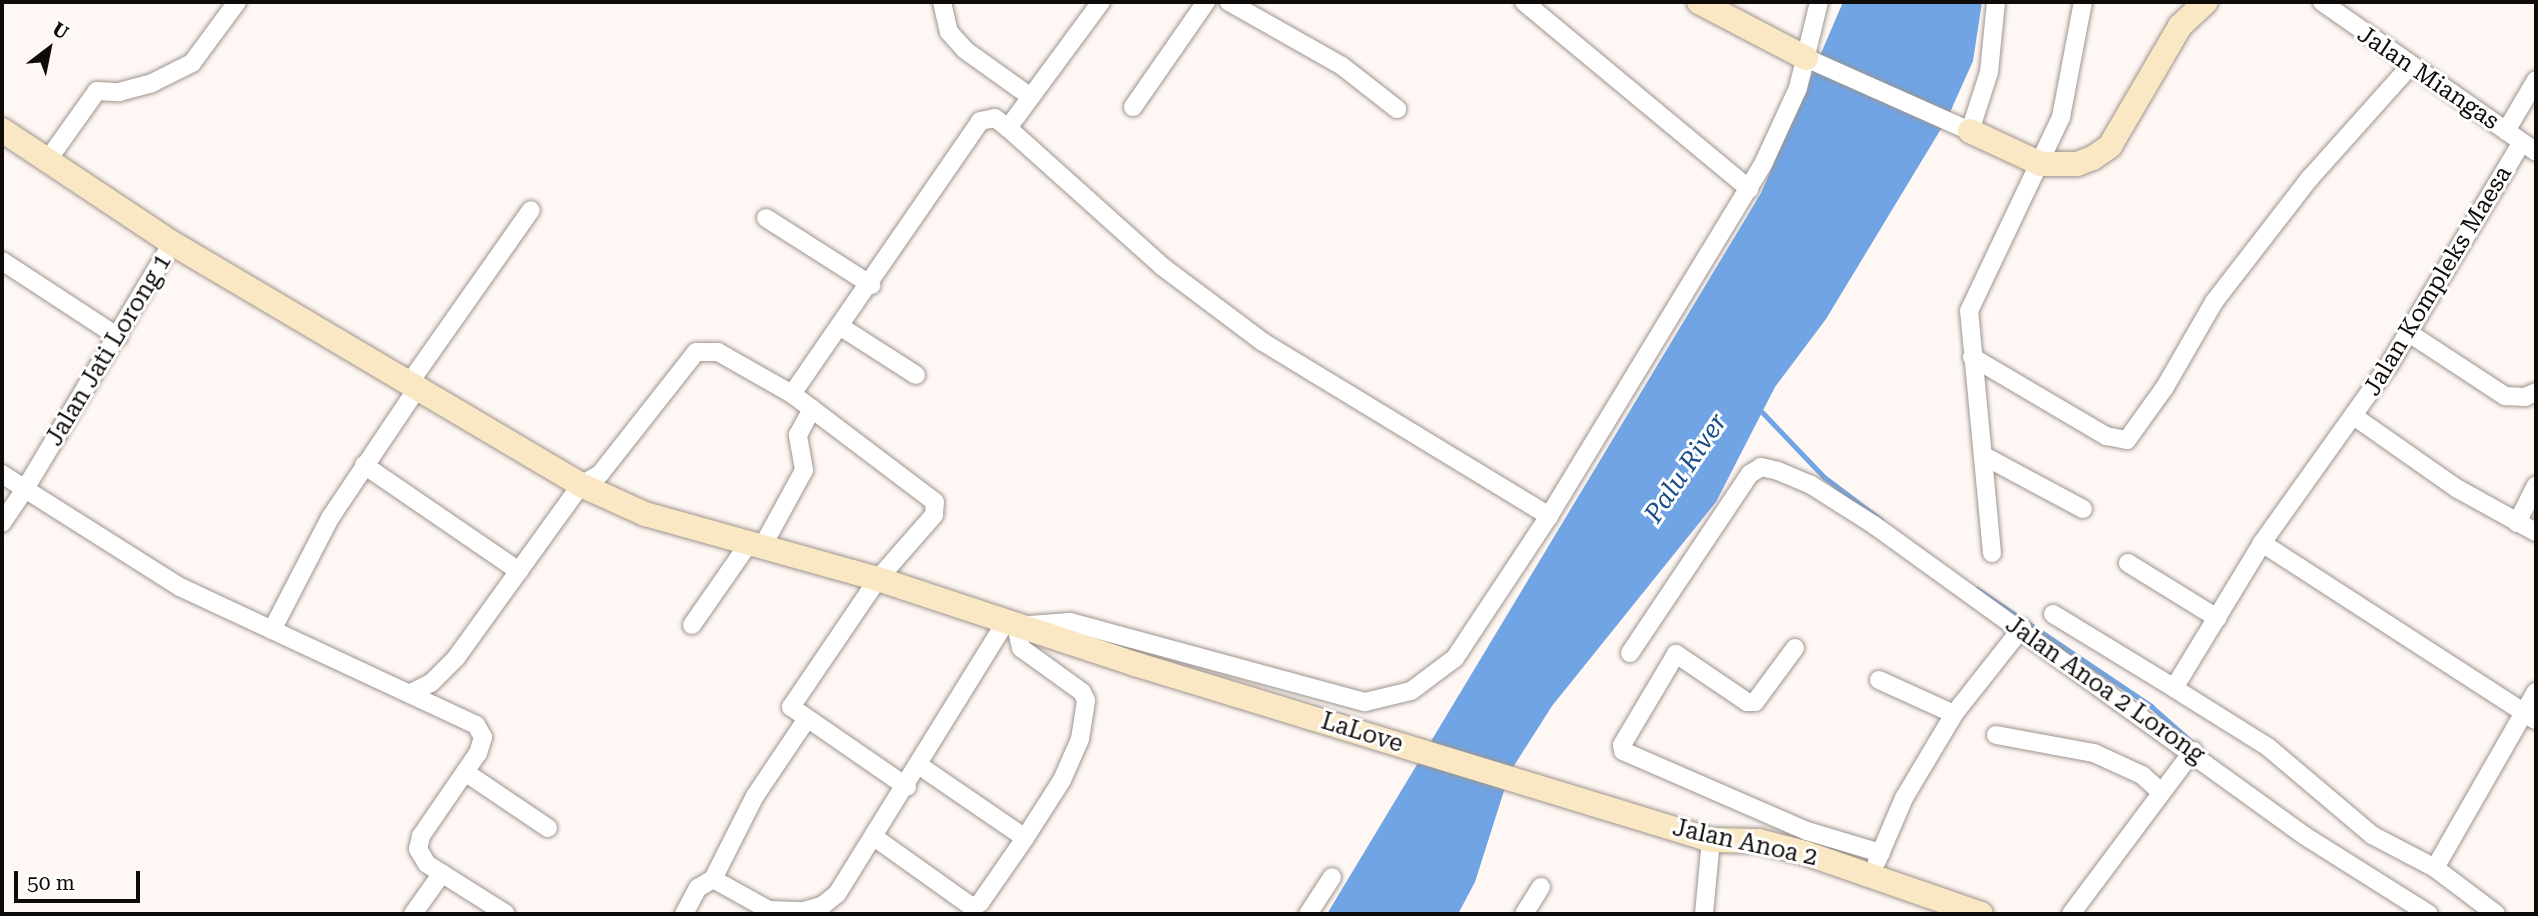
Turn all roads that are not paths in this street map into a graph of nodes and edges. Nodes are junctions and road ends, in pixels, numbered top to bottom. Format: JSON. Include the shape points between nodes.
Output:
{"nodes":[{"id":1,"x":237,"y":2,"type":"edge"},
{"id":2,"x":942,"y":2,"type":"edge"},
{"id":3,"x":1101,"y":2,"type":"edge"},
{"id":4,"x":1206,"y":2,"type":"edge"},
{"id":5,"x":1228,"y":2,"type":"edge"},
{"id":6,"x":1524,"y":2,"type":"edge"},
{"id":7,"x":1699,"y":2,"type":"edge"},
{"id":8,"x":1819,"y":2,"type":"edge"},
{"id":9,"x":1997,"y":2,"type":"edge"},
{"id":10,"x":2083,"y":2,"type":"edge"},
{"id":11,"x":2206,"y":2,"type":"edge"},
{"id":12,"x":2322,"y":2,"type":"edge"},
{"id":13,"x":1811,"y":60,"type":"junction"},
{"id":14,"x":2410,"y":66,"type":"junction"},
{"id":15,"x":2536,"y":80,"type":"edge"},
{"id":16,"x":1028,"y":95,"type":"junction"},
{"id":17,"x":1133,"y":107,"type":"dead end"},
{"id":18,"x":1397,"y":108,"type":"dead end"},
{"id":19,"x":1008,"y":128,"type":"junction"},
{"id":20,"x":1963,"y":128,"type":"junction"},
{"id":21,"x":2,"y":130,"type":"edge"},
{"id":22,"x":2506,"y":131,"type":"junction"},
{"id":23,"x":2528,"y":148,"type":"edge"},
{"id":24,"x":47,"y":161,"type":"junction"},
{"id":25,"x":2041,"y":164,"type":"junction"},
{"id":26,"x":1749,"y":189,"type":"junction"},
{"id":27,"x":531,"y":210,"type":"dead end"},
{"id":28,"x":766,"y":218,"type":"dead end"},
{"id":29,"x":172,"y":243,"type":"junction"},
{"id":30,"x":2,"y":261,"type":"edge"},
{"id":31,"x":871,"y":285,"type":"junction"},
{"id":32,"x":841,"y":327,"type":"junction"},
{"id":33,"x":2409,"y":333,"type":"junction"},
{"id":34,"x":118,"y":337,"type":"junction"},
{"id":35,"x":1972,"y":357,"type":"junction"},
{"id":36,"x":916,"y":375,"type":"dead end"},
{"id":37,"x":414,"y":384,"type":"junction"},
{"id":38,"x":2536,"y":392,"type":"edge"},
{"id":39,"x":792,"y":394,"type":"junction"},
{"id":40,"x":813,"y":409,"type":"junction"},
{"id":41,"x":2356,"y":417,"type":"junction"},
{"id":42,"x":1986,"y":457,"type":"junction"},
{"id":43,"x":364,"y":465,"type":"junction"},
{"id":44,"x":2,"y":474,"type":"edge"},
{"id":45,"x":581,"y":485,"type":"junction"},
{"id":46,"x":2536,"y":485,"type":"edge"},
{"id":47,"x":25,"y":489,"type":"junction"},
{"id":48,"x":2083,"y":509,"type":"dead end"},
{"id":49,"x":1549,"y":516,"type":"junction"},
{"id":50,"x":2,"y":523,"type":"edge"},
{"id":51,"x":2517,"y":523,"type":"junction"},
{"id":52,"x":2536,"y":532,"type":"edge"},
{"id":53,"x":2262,"y":543,"type":"junction"},
{"id":54,"x":754,"y":547,"type":"junction"},
{"id":55,"x":1992,"y":553,"type":"dead end"},
{"id":56,"x":2128,"y":563,"type":"dead end"},
{"id":57,"x":519,"y":571,"type":"junction"},
{"id":58,"x":877,"y":579,"type":"junction"},
{"id":59,"x":2053,"y":614,"type":"dead end"},
{"id":60,"x":2217,"y":618,"type":"junction"},
{"id":61,"x":1011,"y":624,"type":"junction"},
{"id":62,"x":692,"y":625,"type":"dead end"},
{"id":63,"x":2022,"y":628,"type":"junction"},
{"id":64,"x":272,"y":630,"type":"junction"},
{"id":65,"x":1795,"y":648,"type":"dead end"},
{"id":66,"x":1630,"y":653,"type":"dead end"},
{"id":67,"x":1879,"y":680,"type":"dead end"},
{"id":68,"x":2174,"y":688,"type":"junction"},
{"id":69,"x":2536,"y":692,"type":"edge"},
{"id":70,"x":411,"y":693,"type":"junction"},
{"id":71,"x":1954,"y":713,"type":"junction"},
{"id":72,"x":2530,"y":717,"type":"edge"},
{"id":73,"x":806,"y":720,"type":"junction"},
{"id":74,"x":1996,"y":735,"type":"dead end"},
{"id":75,"x":2193,"y":751,"type":"junction"},
{"id":76,"x":920,"y":766,"type":"junction"},
{"id":77,"x":465,"y":772,"type":"junction"},
{"id":78,"x":907,"y":787,"type":"junction"},
{"id":79,"x":2160,"y":791,"type":"junction"},
{"id":80,"x":1588,"y":802,"type":"joint"},
{"id":81,"x":548,"y":828,"type":"dead end"},
{"id":82,"x":874,"y":837,"type":"junction"},
{"id":83,"x":1025,"y":838,"type":"junction"},
{"id":84,"x":1711,"y":841,"type":"junction"},
{"id":85,"x":1876,"y":863,"type":"junction"},
{"id":86,"x":2435,"y":868,"type":"junction"},
{"id":87,"x":442,"y":873,"type":"junction"},
{"id":88,"x":1332,"y":877,"type":"dead end"},
{"id":89,"x":713,"y":879,"type":"junction"},
{"id":90,"x":1541,"y":887,"type":"dead end"},
{"id":91,"x":1943,"y":907,"type":"edge"},
{"id":92,"x":768,"y":912,"type":"edge"},
{"id":93,"x":413,"y":914,"type":"edge"},
{"id":94,"x":506,"y":914,"type":"edge"},
{"id":95,"x":684,"y":914,"type":"edge"},
{"id":96,"x":1308,"y":914,"type":"edge"},
{"id":97,"x":1524,"y":914,"type":"edge"},
{"id":98,"x":1704,"y":914,"type":"edge"},
{"id":99,"x":1981,"y":914,"type":"edge"},
{"id":100,"x":2071,"y":914,"type":"edge"},
{"id":101,"x":2429,"y":914,"type":"edge"},
{"id":102,"x":2497,"y":914,"type":"edge"}],
"edges":[{"from":1,"to":24,"type":"street","via":[[192,63],[152,83],[119,92],[97,92],[87,99]]},
{"from":2,"to":16,"type":"street","via":[[949,33]]},
{"from":3,"to":16,"type":"street","via":[[1077,40]]},
{"from":4,"to":17,"type":"street"},
{"from":5,"to":18,"type":"street","via":[[1342,66]]},
{"from":6,"to":26,"type":"street"},
{"from":7,"to":13,"type":"street"},
{"from":8,"to":13,"type":"street"},
{"from":9,"to":20,"type":"street","via":[[1989,72]]},
{"from":10,"to":25,"type":"street","via":[[2072,77]]},
{"from":11,"to":25,"type":"street","via":[[2180,26],[2110,146],[2077,164]]},
{"from":12,"to":14,"type":"street","name":"Jalan Miangas"},
{"from":13,"to":20,"type":"street"},
{"from":13,"to":26,"type":"street"},
{"from":14,"to":22,"type":"street","name":"Jalan Miangas"},
{"from":14,"to":35,"type":"street","via":[[2310,178],[2214,302],[2165,387],[2127,440],[2106,436]]},
{"from":15,"to":22,"type":"street"},
{"from":16,"to":19,"type":"street"},
{"from":19,"to":31,"type":"street","via":[[995,118],[980,121]]},
{"from":19,"to":49,"type":"street","via":[[1163,267],[1263,342]]},
{"from":20,"to":25,"type":"street"},
{"from":21,"to":24,"type":"street","name":"Jalan Jati Lorong 1"},
{"from":22,"to":23,"type":"street","name":"Jalan Miangas"},
{"from":23,"to":33,"type":"street","name":"Jalan Kompleks Maesa"},
{"from":24,"to":29,"type":"street","name":"Jalan Jati Lorong 1"},
{"from":25,"to":35,"type":"street","via":[[1969,311]]},
{"from":26,"to":49,"type":"street"},
{"from":27,"to":37,"type":"street"},
{"from":28,"to":31,"type":"street"},
{"from":29,"to":34,"type":"street","name":"Jalan Jati Lorong 1"},
{"from":29,"to":37,"type":"street","name":"LaLove"},
{"from":30,"to":34,"type":"street"},
{"from":31,"to":32,"type":"street"},
{"from":32,"to":36,"type":"street"},
{"from":32,"to":39,"type":"street"},
{"from":33,"to":38,"type":"street","via":[[2505,396],[2525,397]]},
{"from":33,"to":41,"type":"street","name":"Jalan Kompleks Maesa"},
{"from":34,"to":47,"type":"street","name":"Jalan Jati Lorong 1"},
{"from":35,"to":42,"type":"street"},
{"from":37,"to":43,"type":"street"},
{"from":37,"to":45,"type":"street","name":"LaLove"},
{"from":39,"to":40,"type":"street"},
{"from":39,"to":45,"type":"street","via":[[718,352],[696,352],[600,474]]},
{"from":40,"to":54,"type":"street","via":[[798,435],[804,470]]},
{"from":40,"to":58,"type":"street","via":[[935,502],[934,515]]},
{"from":41,"to":51,"type":"street","name":"Jalan Kompleks Maesa","via":[[2458,489]]},
{"from":41,"to":53,"type":"street","name":"Jalan Kompleks Maesa"},
{"from":42,"to":48,"type":"street"},
{"from":42,"to":55,"type":"street"},
{"from":43,"to":57,"type":"street"},
{"from":43,"to":64,"type":"street","via":[[330,518]]},
{"from":44,"to":47,"type":"street"},
{"from":45,"to":54,"type":"street","name":"LaLove","via":[[645,514]]},
{"from":45,"to":57,"type":"street"},
{"from":46,"to":51,"type":"street"},
{"from":47,"to":50,"type":"street","name":"Jalan Jati Lorong 1"},
{"from":47,"to":64,"type":"street","via":[[180,587]]},
{"from":49,"to":61,"type":"street","via":[[1455,658],[1411,691],[1365,702],[1070,622]]},
{"from":51,"to":52,"type":"street","name":"Jalan Kompleks Maesa"},
{"from":53,"to":60,"type":"street","name":"Jalan Kompleks Maesa"},
{"from":53,"to":72,"type":"street"},
{"from":54,"to":58,"type":"street","name":"LaLove"},
{"from":54,"to":62,"type":"street"},
{"from":56,"to":60,"type":"street"},
{"from":57,"to":70,"type":"street","via":[[456,658],[431,682]]},
{"from":58,"to":61,"type":"street","name":"LaLove"},
{"from":58,"to":73,"type":"street","via":[[793,702],[793,712]]},
{"from":59,"to":68,"type":"street"},
{"from":60,"to":68,"type":"street","name":"Jalan Kompleks Maesa"},
{"from":61,"to":76,"type":"street"},
{"from":61,"to":80,"type":"street","name":"LaLove"},
{"from":61,"to":83,"type":"street","via":[[1021,648],[1082,692],[1086,700],[1080,739],[1062,780]]},
{"from":63,"to":66,"type":"street","name":"Jalan Anoa 2 Lorong","via":[[1811,485],[1761,467],[1751,474]]},
{"from":63,"to":71,"type":"street"},
{"from":63,"to":75,"type":"street","name":"Jalan Anoa 2 Lorong"},
{"from":64,"to":70,"type":"street"},
{"from":65,"to":85,"type":"street","via":[[1755,702],[1747,702],[1676,654],[1622,745],[1623,751]]},
{"from":67,"to":71,"type":"street"},
{"from":68,"to":86,"type":"street","via":[[2268,747],[2371,835]]},
{"from":69,"to":72,"type":"street"},
{"from":70,"to":77,"type":"street","via":[[481,730],[478,753]]},
{"from":71,"to":85,"type":"street","via":[[1904,799]]},
{"from":72,"to":86,"type":"street"},
{"from":73,"to":78,"type":"street"},
{"from":73,"to":89,"type":"street","via":[[755,796]]},
{"from":74,"to":79,"type":"street","via":[[2094,752]]},
{"from":75,"to":79,"type":"street"},
{"from":75,"to":101,"type":"street","name":"Jalan Anoa 2 Lorong","via":[[2315,843]]},
{"from":76,"to":78,"type":"street"},
{"from":76,"to":83,"type":"street"},
{"from":77,"to":81,"type":"street"},
{"from":77,"to":87,"type":"street","via":[[418,844],[421,857]]},
{"from":78,"to":82,"type":"street"},
{"from":79,"to":100,"type":"street"},
{"from":80,"to":84,"type":"street","name":"Jalan Anoa 2"},
{"from":82,"to":83,"type":"street","via":[[972,906],[980,903]]},
{"from":82,"to":92,"type":"street","via":[[837,894],[822,906]]},
{"from":84,"to":85,"type":"street","name":"Jalan Anoa 2","via":[[1758,841]]},
{"from":84,"to":98,"type":"street"},
{"from":85,"to":91,"type":"street","name":"Jalan Anoa 2"},
{"from":86,"to":102,"type":"street"},
{"from":87,"to":93,"type":"street"},
{"from":87,"to":94,"type":"street"},
{"from":88,"to":96,"type":"street"},
{"from":89,"to":92,"type":"street"},
{"from":89,"to":95,"type":"street","via":[[698,888]]},
{"from":90,"to":97,"type":"street"},
{"from":91,"to":99,"type":"street","name":"Jalan Anoa 2"}]}
